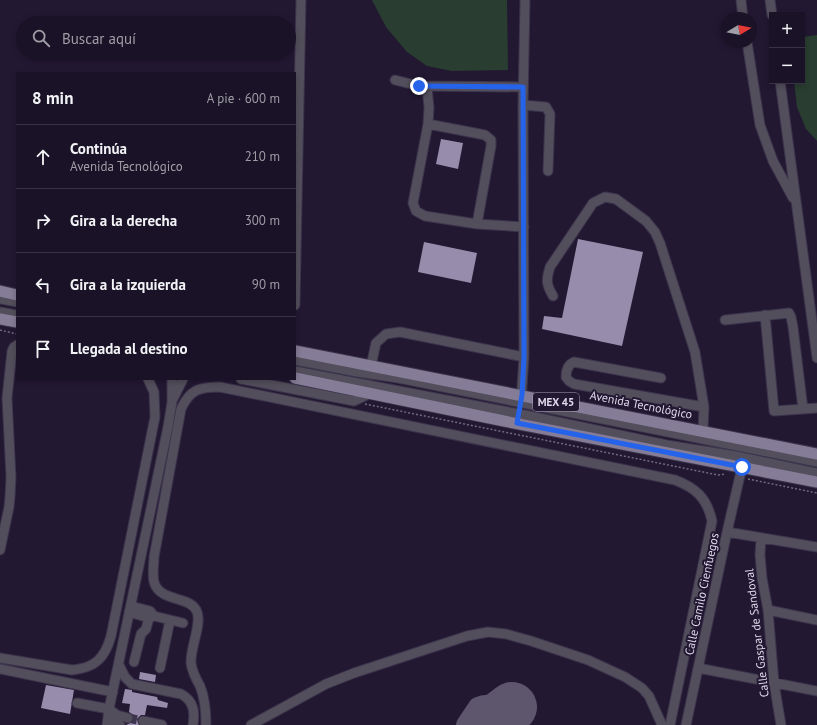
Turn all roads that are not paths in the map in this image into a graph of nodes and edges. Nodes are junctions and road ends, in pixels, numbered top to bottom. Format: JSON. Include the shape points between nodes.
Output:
{"nodes":[{"id":1,"x":301,"y":0,"type":"edge"},
{"id":2,"x":525,"y":0,"type":"edge"},
{"id":3,"x":741,"y":0,"type":"edge"},
{"id":4,"x":770,"y":0,"type":"edge"},
{"id":5,"x":743,"y":12,"type":"edge"},
{"id":6,"x":772,"y":12,"type":"edge"},
{"id":7,"x":748,"y":48,"type":"edge"},
{"id":8,"x":396,"y":80,"type":"dead end"},
{"id":9,"x":780,"y":84,"type":"edge"},
{"id":10,"x":427,"y":87,"type":"junction"},
{"id":11,"x":523,"y":87,"type":"junction"},
{"id":12,"x":523,"y":105,"type":"junction"},
{"id":13,"x":428,"y":124,"type":"junction"},
{"id":14,"x":548,"y":171,"type":"dead end"},
{"id":15,"x":796,"y":203,"type":"junction"},
{"id":16,"x":477,"y":224,"type":"junction"},
{"id":17,"x":524,"y":227,"type":"junction"},
{"id":18,"x":296,"y":254,"type":"edge"},
{"id":19,"x":0,"y":291,"type":"edge"},
{"id":20,"x":16,"y":295,"type":"edge"},
{"id":21,"x":553,"y":296,"type":"dead end"},
{"id":22,"x":0,"y":299,"type":"edge"},
{"id":23,"x":16,"y":302,"type":"edge"},
{"id":24,"x":0,"y":312,"type":"edge"},
{"id":25,"x":16,"y":315,"type":"edge"},
{"id":26,"x":765,"y":315,"type":"junction"},
{"id":27,"x":0,"y":319,"type":"edge"},
{"id":28,"x":725,"y":320,"type":"dead end"},
{"id":29,"x":16,"y":322,"type":"edge"},
{"id":30,"x":16,"y":346,"type":"edge"},
{"id":31,"x":296,"y":351,"type":"edge"},
{"id":32,"x":524,"y":357,"type":"junction"},
{"id":33,"x":817,"y":358,"type":"edge"},
{"id":34,"x":296,"y":360,"type":"edge"},
{"id":35,"x":371,"y":366,"type":"junction"},
{"id":36,"x":296,"y":371,"type":"edge"},
{"id":37,"x":296,"y":378,"type":"edge"},
{"id":38,"x":661,"y":378,"type":"dead end"},
{"id":39,"x":148,"y":380,"type":"edge"},
{"id":40,"x":172,"y":380,"type":"edge"},
{"id":41,"x":182,"y":380,"type":"edge"},
{"id":42,"x":246,"y":380,"type":"edge"},
{"id":43,"x":369,"y":394,"type":"junction"},
{"id":44,"x":522,"y":399,"type":"junction"},
{"id":45,"x":172,"y":402,"type":"junction"},
{"id":46,"x":704,"y":406,"type":"junction"},
{"id":47,"x":817,"y":408,"type":"edge"},
{"id":48,"x":803,"y":409,"type":"junction"},
{"id":49,"x":518,"y":419,"type":"junction"},
{"id":50,"x":703,"y":431,"type":"junction"},
{"id":51,"x":817,"y":454,"type":"edge"},
{"id":52,"x":817,"y":462,"type":"edge"},
{"id":53,"x":741,"y":472,"type":"junction"},
{"id":54,"x":817,"y":474,"type":"edge"},
{"id":55,"x":817,"y":482,"type":"edge"},
{"id":56,"x":727,"y":532,"type":"junction"},
{"id":57,"x":761,"y":538,"type":"junction"},
{"id":58,"x":817,"y":546,"type":"edge"},
{"id":59,"x":0,"y":550,"type":"edge"},
{"id":60,"x":130,"y":609,"type":"junction"},
{"id":61,"x":768,"y":610,"type":"junction"},
{"id":62,"x":152,"y":617,"type":"junction"},
{"id":63,"x":170,"y":620,"type":"junction"},
{"id":64,"x":817,"y":620,"type":"edge"},
{"id":65,"x":183,"y":623,"type":"dead end"},
{"id":66,"x":0,"y":658,"type":"edge"},
{"id":67,"x":134,"y":662,"type":"dead end"},
{"id":68,"x":118,"y":665,"type":"junction"},
{"id":69,"x":160,"y":668,"type":"dead end"},
{"id":70,"x":698,"y":668,"type":"junction"},
{"id":71,"x":0,"y":669,"type":"edge"},
{"id":72,"x":774,"y":683,"type":"junction"},
{"id":73,"x":817,"y":691,"type":"edge"},
{"id":74,"x":113,"y":692,"type":"junction"},
{"id":75,"x":77,"y":703,"type":"dead end"},
{"id":76,"x":108,"y":717,"type":"edge"},
{"id":77,"x":128,"y":718,"type":"tunnel mouth"},
{"id":78,"x":143,"y":721,"type":"dead end"},
{"id":79,"x":120,"y":725,"type":"tunnel mouth"},
{"id":80,"x":162,"y":725,"type":"edge"},
{"id":81,"x":193,"y":725,"type":"edge"},
{"id":82,"x":206,"y":725,"type":"edge"},
{"id":83,"x":251,"y":725,"type":"edge"},
{"id":84,"x":662,"y":725,"type":"edge"},
{"id":85,"x":670,"y":725,"type":"edge"},
{"id":86,"x":686,"y":725,"type":"edge"},
{"id":87,"x":781,"y":725,"type":"edge"}],
"edges":[{"from":1,"to":18,"type":"street"},
{"from":2,"to":11,"type":"street"},
{"from":3,"to":5,"type":"street"},
{"from":4,"to":6,"type":"street"},
{"from":7,"to":15,"type":"street","via":[[760,125],[773,160]]},
{"from":8,"to":10,"type":"street","via":[[409,85]]},
{"from":9,"to":15,"type":"street"},
{"from":10,"to":11,"type":"street"},
{"from":10,"to":13,"type":"street"},
{"from":11,"to":12,"type":"street"},
{"from":12,"to":14,"type":"street","via":[[546,107],[550,114]]},
{"from":12,"to":17,"type":"street"},
{"from":13,"to":16,"type":"street","via":[[485,135],[491,140]]},
{"from":13,"to":16,"type":"street","via":[[413,202],[416,211],[425,216]]},
{"from":15,"to":33,"type":"street"},
{"from":16,"to":17,"type":"street"},
{"from":17,"to":32,"type":"street"},
{"from":19,"to":20,"type":"main road"},
{"from":21,"to":46,"type":"street","via":[[547,286],[550,266],[593,203],[605,197],[616,199],[646,221],[655,232],[695,352]]},
{"from":22,"to":23,"type":"street"},
{"from":24,"to":25,"type":"street"},
{"from":26,"to":28,"type":"street"},
{"from":26,"to":48,"type":"street","via":[[790,314]]},
{"from":26,"to":48,"type":"street","via":[[774,411]]},
{"from":27,"to":29,"type":"main road"},
{"from":30,"to":59,"type":"street","via":[[12,351],[7,398],[10,502]]},
{"from":31,"to":35,"type":"main road","name":"Avenida Tecnológico","number":"MEX 45"},
{"from":32,"to":35,"type":"street","via":[[400,332],[386,334],[376,343]]},
{"from":32,"to":44,"type":"street"},
{"from":34,"to":44,"type":"street"},
{"from":35,"to":44,"type":"main road","name":"Avenida Tecnológico","number":"MEX 45"},
{"from":36,"to":49,"type":"street"},
{"from":37,"to":43,"type":"main road","number":"MEX 45"},
{"from":38,"to":46,"type":"street","via":[[574,362],[567,368],[566,377],[574,384]]},
{"from":39,"to":66,"type":"street","via":[[154,392],[155,417],[107,651],[101,659],[80,670]]},
{"from":40,"to":45,"type":"street"},
{"from":41,"to":45,"type":"street"},
{"from":42,"to":43,"type":"street","via":[[354,401]]},
{"from":43,"to":49,"type":"main road","number":"MEX 45"},
{"from":44,"to":49,"type":"street"},
{"from":44,"to":50,"type":"main road","name":"Avenida Tecnológico","number":"MEX 45"},
{"from":44,"to":52,"type":"street"},
{"from":45,"to":60,"type":"street"},
{"from":46,"to":50,"type":"street"},
{"from":47,"to":48,"type":"street"},
{"from":49,"to":53,"type":"main road","number":"MEX 45"},
{"from":49,"to":54,"type":"street","via":[[736,456]]},
{"from":50,"to":51,"type":"main road","name":"Avenida Tecnológico","number":"MEX 45"},
{"from":53,"to":55,"type":"main road","number":"MEX 45"},
{"from":53,"to":56,"type":"street","name":"Calle Camilo Cienfuegos"},
{"from":56,"to":57,"type":"street"},
{"from":56,"to":70,"type":"street","name":"Calle Camilo Cienfuegos"},
{"from":57,"to":58,"type":"street"},
{"from":57,"to":61,"type":"street","name":"Calle Gaspar de Sandoval","via":[[762,578]]},
{"from":60,"to":62,"type":"street"},
{"from":60,"to":68,"type":"street"},
{"from":61,"to":64,"type":"street"},
{"from":61,"to":72,"type":"street","name":"Calle Gaspar de Sandoval"},
{"from":62,"to":63,"type":"street"},
{"from":62,"to":67,"type":"street","via":[[141,634]]},
{"from":63,"to":65,"type":"street"},
{"from":63,"to":69,"type":"street"},
{"from":68,"to":74,"type":"street"},
{"from":68,"to":81,"type":"street","via":[[132,684],[187,697],[194,710]]},
{"from":70,"to":72,"type":"street"},
{"from":70,"to":86,"type":"street","name":"Calle Camilo Cienfuegos"},
{"from":71,"to":74,"type":"street"},
{"from":72,"to":73,"type":"street"},
{"from":72,"to":87,"type":"street","name":"Calle Gaspar de Sandoval"},
{"from":74,"to":76,"type":"street"},
{"from":75,"to":76,"type":"street"},
{"from":76,"to":77,"type":"street"},
{"from":76,"to":79,"type":"street"},
{"from":78,"to":80,"type":"street"},
{"from":82,"to":85,"type":"street","via":[[202,694],[191,664],[199,621],[198,612],[185,601],[172,598],[158,589],[153,574],[154,557],[184,401],[190,394],[207,387],[220,387],[675,480],[697,491],[704,499],[712,521]]},
{"from":83,"to":84,"type":"street","via":[[326,684],[354,673],[467,636],[488,632],[531,641],[588,660],[626,677],[649,696]]}]}
